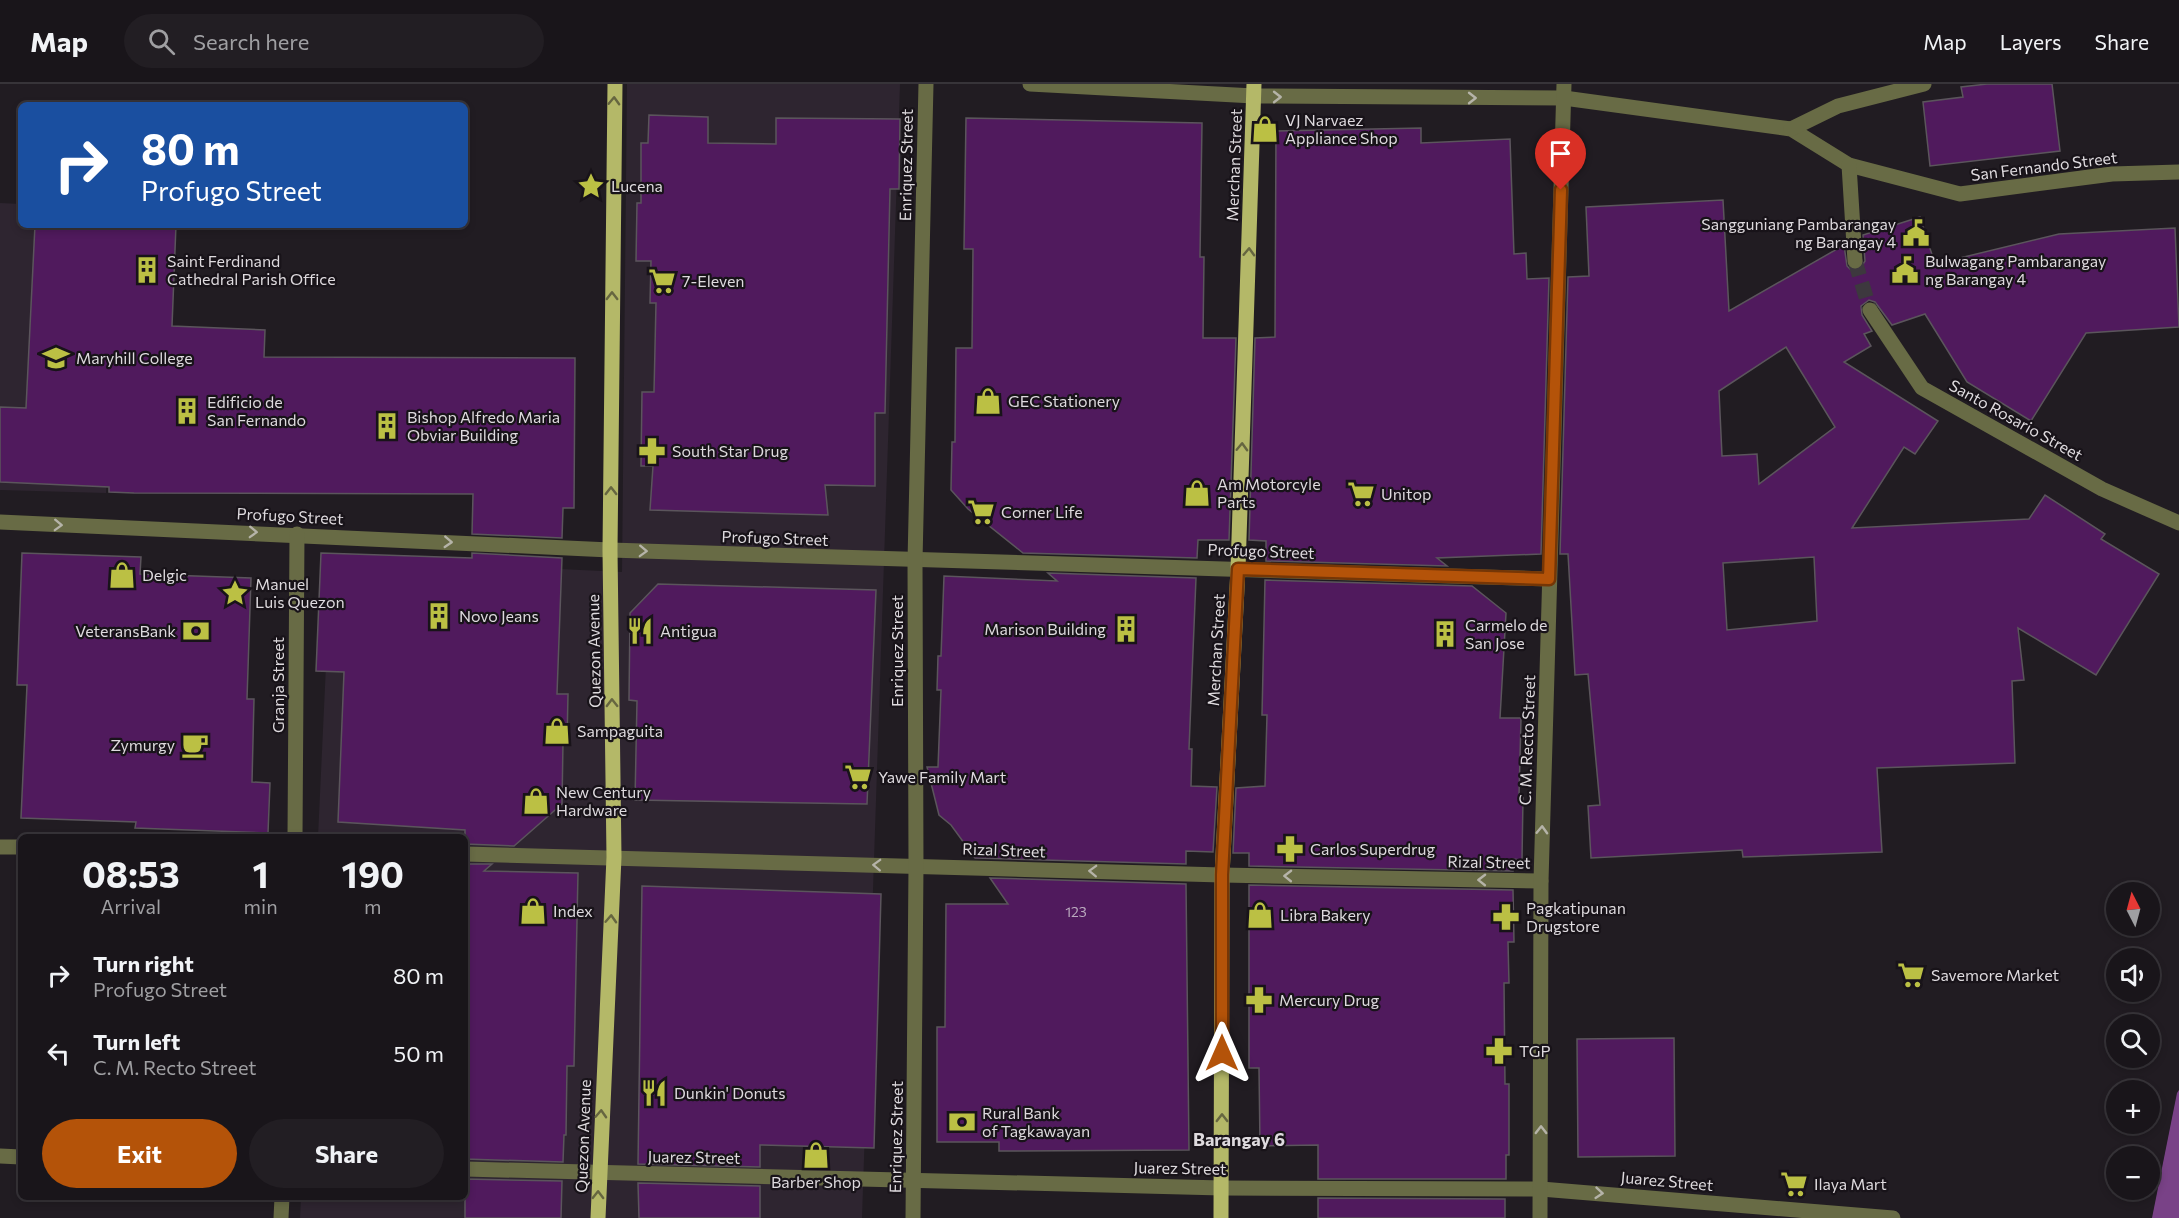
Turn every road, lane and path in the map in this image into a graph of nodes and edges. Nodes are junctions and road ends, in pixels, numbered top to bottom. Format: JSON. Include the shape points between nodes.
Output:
{"nodes":[{"id":1,"x":615,"y":84,"type":"edge"},
{"id":2,"x":926,"y":84,"type":"edge"},
{"id":3,"x":1030,"y":84,"type":"edge"},
{"id":4,"x":1924,"y":84,"type":"edge"},
{"id":5,"x":1254,"y":90,"type":"edge"},
{"id":6,"x":1564,"y":91,"type":"edge"},
{"id":7,"x":1791,"y":129,"type":"junction"},
{"id":8,"x":1849,"y":165,"type":"junction"},
{"id":9,"x":2179,"y":172,"type":"edge"},
{"id":10,"x":1855,"y":261,"type":"tunnel mouth"},
{"id":11,"x":1870,"y":310,"type":"tunnel mouth"},
{"id":12,"x":0,"y":522,"type":"edge"},
{"id":13,"x":2179,"y":523,"type":"edge"},
{"id":14,"x":297,"y":534,"type":"junction"},
{"id":15,"x":610,"y":550,"type":"junction"},
{"id":16,"x":915,"y":561,"type":"junction"},
{"id":17,"x":1238,"y":569,"type":"junction"},
{"id":18,"x":1549,"y":579,"type":"junction"},
{"id":19,"x":295,"y":834,"type":"edge"},
{"id":20,"x":0,"y":847,"type":"edge"},
{"id":21,"x":18,"y":847,"type":"edge"},
{"id":22,"x":468,"y":854,"type":"edge"},
{"id":23,"x":614,"y":857,"type":"junction"},
{"id":24,"x":916,"y":866,"type":"junction"},
{"id":25,"x":1222,"y":875,"type":"junction"},
{"id":26,"x":1541,"y":880,"type":"junction"},
{"id":27,"x":0,"y":1156,"type":"edge"},
{"id":28,"x":18,"y":1157,"type":"edge"},
{"id":29,"x":468,"y":1169,"type":"edge"},
{"id":30,"x":598,"y":1173,"type":"junction"},
{"id":31,"x":914,"y":1179,"type":"junction"},
{"id":32,"x":1222,"y":1188,"type":"junction"},
{"id":33,"x":1541,"y":1188,"type":"junction"},
{"id":34,"x":282,"y":1200,"type":"edge"},
{"id":35,"x":281,"y":1218,"type":"edge"},
{"id":36,"x":598,"y":1218,"type":"edge"},
{"id":37,"x":913,"y":1218,"type":"edge"},
{"id":38,"x":1221,"y":1218,"type":"edge"},
{"id":39,"x":1540,"y":1218,"type":"edge"},
{"id":40,"x":1893,"y":1218,"type":"edge"}],
"edges":[{"from":15,"to":1,"type":"main road","name":"Quezon Avenue","one_way":true},
{"from":2,"to":16,"type":"street","name":"Enriquez Street"},
{"from":3,"to":5,"type":"street","name":"San Fernando Street"},
{"from":4,"to":7,"type":"street","via":[[1838,106]]},
{"from":5,"to":6,"type":"street","name":"San Fernando Street","one_way":true},
{"from":17,"to":5,"type":"main road","name":"Merchan Street","one_way":true},
{"from":6,"to":7,"type":"street","name":"San Fernando Street"},
{"from":6,"to":18,"type":"street","name":"C. M. Recto Street"},
{"from":7,"to":8,"type":"street","name":"San Fernando Street"},
{"from":8,"to":9,"type":"street","name":"San Fernando Street","via":[[1960,194],[2112,174]]},
{"from":8,"to":10,"type":"street"},
{"from":11,"to":13,"type":"street","name":"Santo Rosario Street","via":[[1922,388],[2102,489]]},
{"from":12,"to":14,"type":"street","name":"Profugo Street","one_way":true},
{"from":14,"to":15,"type":"street","name":"Profugo Street","one_way":true},
{"from":14,"to":19,"type":"street","name":"Granja Street"},
{"from":15,"to":16,"type":"street","name":"Profugo Street","one_way":true},
{"from":23,"to":15,"type":"main road","name":"Quezon Avenue","one_way":true},
{"from":16,"to":17,"type":"street","name":"Profugo Street"},
{"from":16,"to":24,"type":"street","name":"Enriquez Street"},
{"from":17,"to":18,"type":"street","name":"Profugo Street"},
{"from":17,"to":25,"type":"main road","name":"Merchan Street"},
{"from":26,"to":18,"type":"street","name":"C. M. Recto Street","one_way":true},
{"from":20,"to":21,"type":"street"},
{"from":22,"to":23,"type":"street","name":"Rizal Street"},
{"from":24,"to":23,"type":"street","name":"Rizal Street","one_way":true},
{"from":30,"to":23,"type":"main road","name":"Quezon Avenue","one_way":true},
{"from":25,"to":24,"type":"street","name":"Rizal Street","one_way":true},
{"from":24,"to":31,"type":"street","name":"Enriquez Street"},
{"from":26,"to":25,"type":"street","name":"Rizal Street","one_way":true},
{"from":32,"to":25,"type":"main road","name":"Merchan Street","one_way":true},
{"from":33,"to":26,"type":"street","name":"C. M. Recto Street","one_way":true},
{"from":27,"to":28,"type":"street"},
{"from":29,"to":30,"type":"street","name":"Juarez Street"},
{"from":30,"to":31,"type":"street","name":"Juarez Street"},
{"from":36,"to":30,"type":"main road","name":"Quezon Avenue","one_way":true},
{"from":31,"to":32,"type":"street","name":"Juarez Street"},
{"from":31,"to":37,"type":"street","name":"Enriquez Street"},
{"from":32,"to":33,"type":"street","name":"Juarez Street"},
{"from":32,"to":38,"type":"main road","name":"Merchan Street"},
{"from":33,"to":39,"type":"street","name":"C. M. Recto Street"},
{"from":33,"to":40,"type":"street","name":"Juarez Street","one_way":true},
{"from":34,"to":35,"type":"street"}]}
